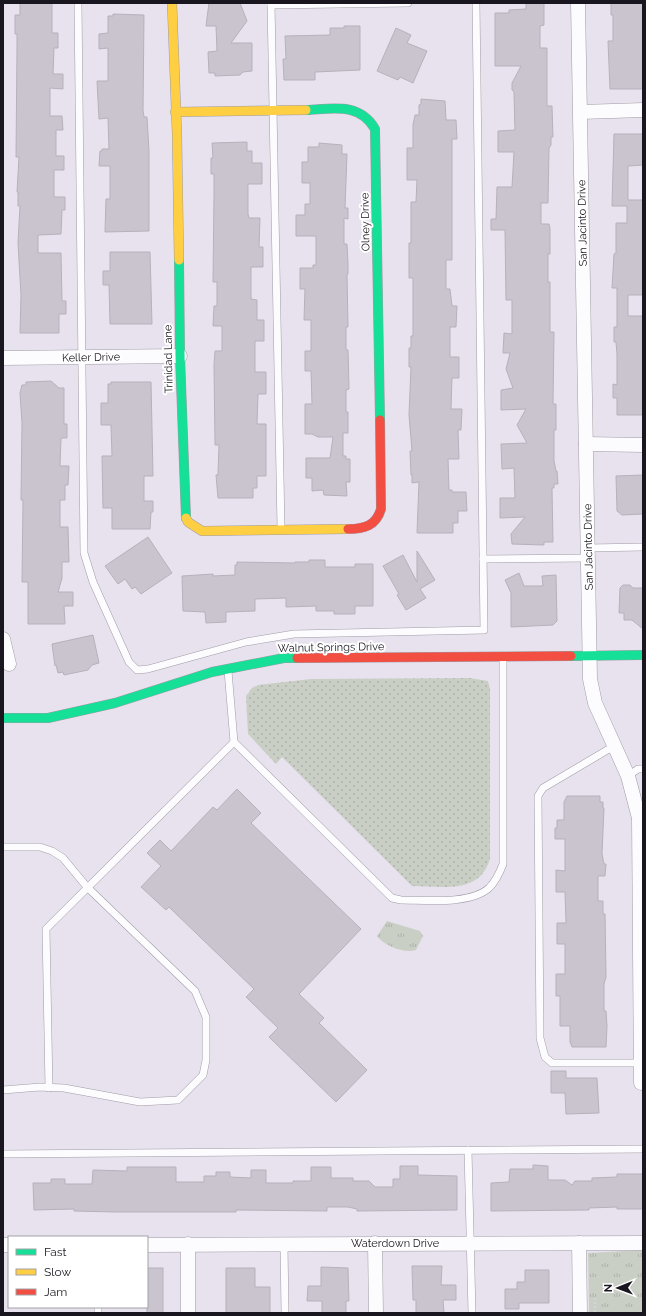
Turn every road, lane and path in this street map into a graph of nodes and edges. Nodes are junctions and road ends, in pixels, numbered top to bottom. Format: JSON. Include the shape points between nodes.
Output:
{"nodes":[{"id":1,"x":78,"y":3,"type":"edge"},
{"id":2,"x":172,"y":3,"type":"edge"},
{"id":3,"x":408,"y":3,"type":"edge"},
{"id":4,"x":476,"y":3,"type":"edge"},
{"id":5,"x":578,"y":3,"type":"edge"},
{"id":6,"x":271,"y":4,"type":"edge"},
{"id":7,"x":273,"y":110,"type":"junction"},
{"id":8,"x":643,"y":110,"type":"edge"},
{"id":9,"x":175,"y":112,"type":"junction"},
{"id":10,"x":581,"y":112,"type":"junction"},
{"id":11,"x":180,"y":356,"type":"junction"},
{"id":12,"x":82,"y":357,"type":"junction"},
{"id":13,"x":3,"y":358,"type":"edge"},
{"id":14,"x":586,"y":444,"type":"junction"},
{"id":15,"x":643,"y":445,"type":"edge"},
{"id":16,"x":376,"y":521,"type":"joint"},
{"id":17,"x":281,"y":530,"type":"junction"},
{"id":18,"x":643,"y":547,"type":"edge"},
{"id":19,"x":588,"y":553,"type":"junction"},
{"id":20,"x":483,"y":559,"type":"junction"},
{"id":21,"x":3,"y":639,"type":"edge"},
{"id":22,"x":643,"y":655,"type":"edge"},
{"id":23,"x":589,"y":656,"type":"junction"},
{"id":24,"x":503,"y":658,"type":"junction"},
{"id":25,"x":9,"y":664,"type":"dead end"},
{"id":26,"x":228,"y":669,"type":"junction"},
{"id":27,"x":3,"y":718,"type":"edge"},
{"id":28,"x":234,"y":742,"type":"junction"},
{"id":29,"x":614,"y":746,"type":"junction"},
{"id":30,"x":643,"y":769,"type":"edge"},
{"id":31,"x":628,"y":776,"type":"junction"},
{"id":32,"x":3,"y":847,"type":"edge"},
{"id":33,"x":87,"y":887,"type":"junction"},
{"id":34,"x":641,"y":1063,"type":"junction"},
{"id":35,"x":641,"y":1083,"type":"dead end"},
{"id":36,"x":49,"y":1088,"type":"junction"},
{"id":37,"x":3,"y":1090,"type":"edge"},
{"id":38,"x":643,"y":1149,"type":"edge"},
{"id":39,"x":468,"y":1150,"type":"junction"},
{"id":40,"x":3,"y":1154,"type":"edge"},
{"id":41,"x":375,"y":1243,"type":"junction"},
{"id":42,"x":471,"y":1243,"type":"junction"},
{"id":43,"x":579,"y":1243,"type":"junction"},
{"id":44,"x":643,"y":1243,"type":"edge"},
{"id":45,"x":148,"y":1244,"type":"edge"},
{"id":46,"x":188,"y":1244,"type":"junction"},
{"id":47,"x":284,"y":1244,"type":"junction"},
{"id":48,"x":188,"y":1313,"type":"edge"},
{"id":49,"x":285,"y":1313,"type":"edge"},
{"id":50,"x":376,"y":1313,"type":"edge"},
{"id":51,"x":472,"y":1313,"type":"edge"},
{"id":52,"x":580,"y":1313,"type":"edge"}],
"edges":[{"from":1,"to":12,"type":"lane"},
{"from":2,"to":9,"type":"street","name":"Trinidad Lane"},
{"from":3,"to":6,"type":"lane"},
{"from":4,"to":20,"type":"lane"},
{"from":5,"to":10,"type":"street","name":"San Jacinto Drive"},
{"from":6,"to":7,"type":"lane"},
{"from":7,"to":9,"type":"street","name":"Olney Drive"},
{"from":7,"to":16,"type":"street","name":"Olney Drive","via":[[356,110],[371,120],[375,129],[381,509]]},
{"from":7,"to":17,"type":"lane"},
{"from":8,"to":10,"type":"street"},
{"from":9,"to":11,"type":"street","name":"Trinidad Lane"},
{"from":10,"to":14,"type":"street","name":"San Jacinto Drive"},
{"from":11,"to":12,"type":"street","name":"Keller Drive"},
{"from":11,"to":17,"type":"street","name":"Trinidad Lane","via":[[183,506],[188,522],[202,531]]},
{"from":12,"to":13,"type":"street","name":"Keller Drive"},
{"from":12,"to":20,"type":"lane","via":[[84,553],[93,582],[129,662],[137,670],[246,642],[294,634],[484,630]]},
{"from":14,"to":15,"type":"street"},
{"from":14,"to":19,"type":"street","name":"San Jacinto Drive"},
{"from":16,"to":17,"type":"street","name":"Trinidad Lane","via":[[358,529]]},
{"from":18,"to":19,"type":"lane"},
{"from":19,"to":20,"type":"lane"},
{"from":19,"to":23,"type":"street","name":"San Jacinto Drive"},
{"from":21,"to":25,"type":"street"},
{"from":22,"to":23,"type":"street","name":"Walnut Springs Drive"},
{"from":23,"to":24,"type":"street","name":"Walnut Springs Drive"},
{"from":23,"to":29,"type":"street","name":"San Jacinto Drive","via":[[595,703]]},
{"from":24,"to":26,"type":"street","name":"Walnut Springs Drive","via":[[284,658]]},
{"from":24,"to":28,"type":"lane","via":[[503,864],[489,888],[476,895],[461,899],[392,898]]},
{"from":26,"to":27,"type":"street","name":"Walnut Springs Drive","via":[[115,703],[48,718]]},
{"from":26,"to":28,"type":"lane"},
{"from":28,"to":33,"type":"lane"},
{"from":29,"to":31,"type":"street","name":"San Jacinto Drive"},
{"from":29,"to":34,"type":"lane","via":[[543,788],[538,796],[540,1038],[545,1057],[552,1063]]},
{"from":30,"to":31,"type":"lane","via":[[638,769]]},
{"from":31,"to":34,"type":"street","name":"San Jacinto Drive","via":[[639,818]]},
{"from":32,"to":33,"type":"lane","via":[[40,847],[52,851],[62,858]]},
{"from":33,"to":36,"type":"lane","via":[[46,928]]},
{"from":33,"to":36,"type":"lane","via":[[195,991],[206,1018],[206,1060],[203,1075],[178,1100],[140,1102],[64,1088]]},
{"from":34,"to":35,"type":"street","name":"San Jacinto Drive"},
{"from":36,"to":37,"type":"lane"},
{"from":38,"to":39,"type":"lane"},
{"from":39,"to":40,"type":"lane"},
{"from":39,"to":42,"type":"lane"},
{"from":41,"to":42,"type":"street","name":"Waterdown Drive"},
{"from":41,"to":47,"type":"street","name":"Waterdown Drive"},
{"from":41,"to":50,"type":"street"},
{"from":42,"to":43,"type":"street","name":"Waterdown Drive"},
{"from":42,"to":51,"type":"lane"},
{"from":43,"to":44,"type":"street","name":"Waterdown Drive"},
{"from":43,"to":52,"type":"street"},
{"from":45,"to":46,"type":"street","name":"Waterdown Drive"},
{"from":46,"to":47,"type":"street","name":"Waterdown Drive"},
{"from":46,"to":48,"type":"street"},
{"from":47,"to":49,"type":"lane"}]}
